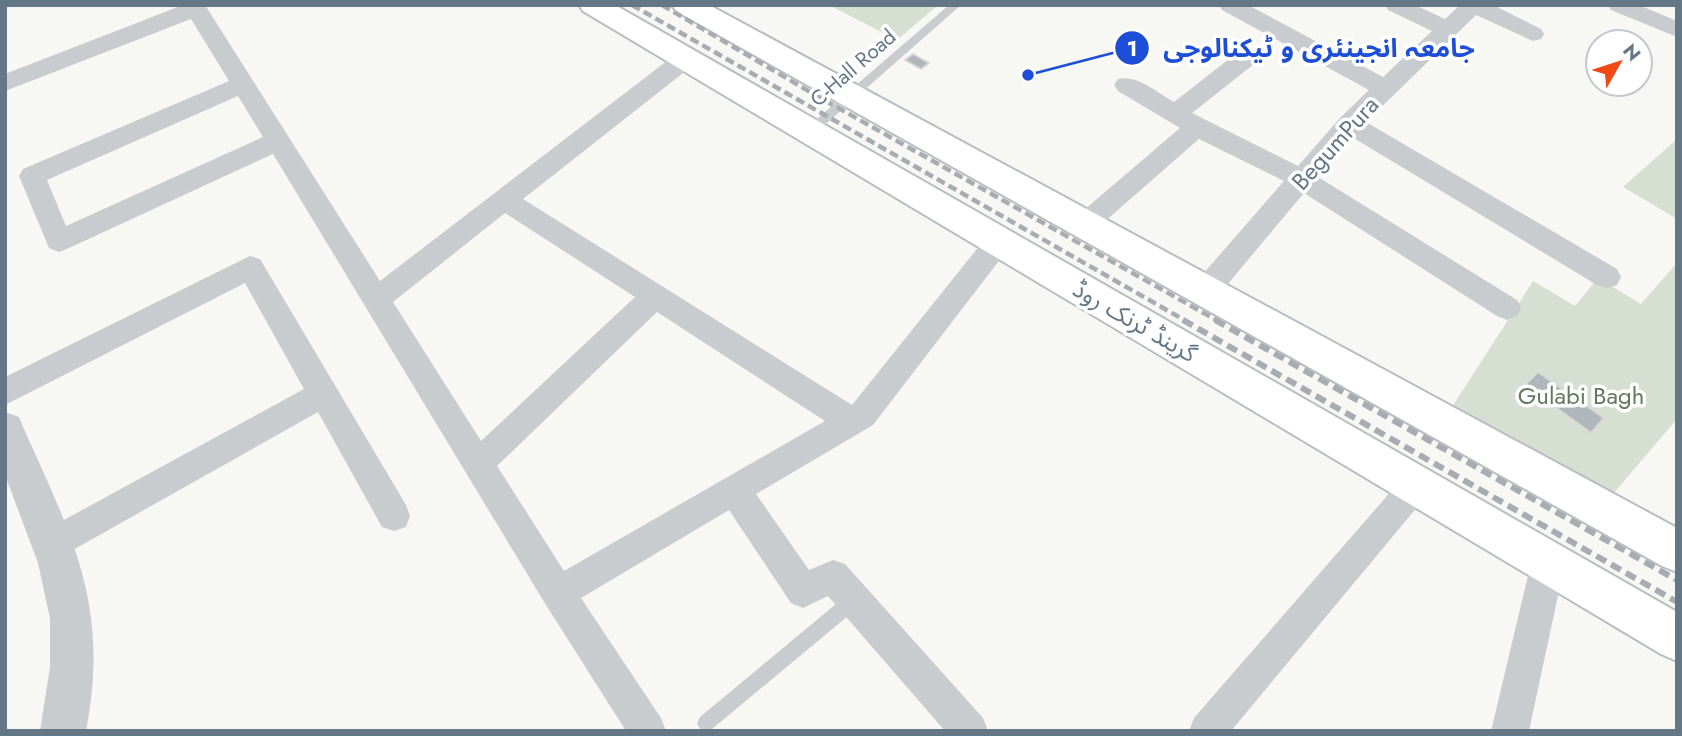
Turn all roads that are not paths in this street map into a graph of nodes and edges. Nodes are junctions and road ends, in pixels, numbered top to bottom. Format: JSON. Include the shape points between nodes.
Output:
{"nodes":[{"id":1,"x":593,"y":5,"type":"edge"},
{"id":2,"x":686,"y":5,"type":"edge"},
{"id":3,"x":956,"y":5,"type":"edge"},
{"id":4,"x":1230,"y":5,"type":"edge"},
{"id":5,"x":1396,"y":5,"type":"edge"},
{"id":6,"x":1474,"y":5,"type":"edge"},
{"id":7,"x":1619,"y":5,"type":"edge"},
{"id":8,"x":195,"y":7,"type":"edge"},
{"id":9,"x":1448,"y":29,"type":"junction"},
{"id":10,"x":1677,"y":30,"type":"edge"},
{"id":11,"x":1533,"y":34,"type":"dead end"},
{"id":12,"x":1246,"y":58,"type":"dead end"},
{"id":13,"x":684,"y":60,"type":"junction"},
{"id":14,"x":5,"y":83,"type":"edge"},
{"id":15,"x":240,"y":85,"type":"junction"},
{"id":16,"x":1126,"y":85,"type":"dead end"},
{"id":17,"x":1385,"y":89,"type":"junction"},
{"id":18,"x":850,"y":96,"type":"junction"},
{"id":19,"x":1186,"y":120,"type":"junction"},
{"id":20,"x":1349,"y":124,"type":"junction"},
{"id":21,"x":808,"y":132,"type":"junction"},
{"id":22,"x":276,"y":142,"type":"junction"},
{"id":23,"x":1302,"y":180,"type":"junction"},
{"id":24,"x":505,"y":200,"type":"junction"},
{"id":25,"x":1086,"y":223,"type":"junction"},
{"id":26,"x":998,"y":242,"type":"junction"},
{"id":27,"x":1606,"y":277,"type":"dead end"},
{"id":28,"x":1206,"y":290,"type":"junction"},
{"id":29,"x":654,"y":296,"type":"junction"},
{"id":30,"x":375,"y":300,"type":"junction"},
{"id":31,"x":1507,"y":308,"type":"dead end"},
{"id":32,"x":5,"y":392,"type":"edge"},
{"id":33,"x":324,"y":393,"type":"junction"},
{"id":34,"x":851,"y":421,"type":"junction"},
{"id":35,"x":5,"y":429,"type":"edge"},
{"id":36,"x":478,"y":464,"type":"junction"},
{"id":37,"x":1416,"y":484,"type":"junction"},
{"id":38,"x":734,"y":489,"type":"junction"},
{"id":39,"x":394,"y":516,"type":"dead end"},
{"id":40,"x":52,"y":544,"type":"junction"},
{"id":41,"x":1677,"y":551,"type":"edge"},
{"id":42,"x":1548,"y":563,"type":"junction"},
{"id":43,"x":558,"y":593,"type":"junction"},
{"id":44,"x":854,"y":600,"type":"junction"},
{"id":45,"x":1677,"y":638,"type":"edge"},
{"id":46,"x":706,"y":723,"type":"dead end"},
{"id":47,"x":63,"y":731,"type":"edge"},
{"id":48,"x":648,"y":731,"type":"edge"},
{"id":49,"x":970,"y":731,"type":"edge"},
{"id":50,"x":1207,"y":731,"type":"edge"},
{"id":51,"x":1510,"y":731,"type":"edge"}],
"edges":[{"from":1,"to":13,"type":"main road","name":"گرینڈ ٹرنک روڈ"},
{"from":2,"to":18,"type":"main road"},
{"from":3,"to":18,"type":"lane","name":"C-Hall Road"},
{"from":4,"to":17,"type":"street"},
{"from":5,"to":9,"type":"street"},
{"from":6,"to":9,"type":"street","name":"BegumPura"},
{"from":6,"to":11,"type":"street"},
{"from":7,"to":10,"type":"street"},
{"from":8,"to":14,"type":"street"},
{"from":8,"to":15,"type":"street"},
{"from":9,"to":17,"type":"street","name":"BegumPura"},
{"from":12,"to":19,"type":"street"},
{"from":13,"to":21,"type":"main road","name":"گرینڈ ٹرنک روڈ"},
{"from":13,"to":24,"type":"street"},
{"from":15,"to":22,"type":"street"},
{"from":15,"to":22,"type":"street","via":[[32,176],[58,241]]},
{"from":16,"to":19,"type":"street"},
{"from":17,"to":20,"type":"street","name":"BegumPura"},
{"from":18,"to":21,"type":"lane","name":"C-Hall Road"},
{"from":18,"to":25,"type":"main road"},
{"from":19,"to":23,"type":"street"},
{"from":19,"to":25,"type":"street"},
{"from":20,"to":23,"type":"street","name":"BegumPura"},
{"from":20,"to":27,"type":"street"},
{"from":21,"to":26,"type":"main road","name":"گرینڈ ٹرنک روڈ"},
{"from":22,"to":30,"type":"street"},
{"from":23,"to":28,"type":"street","name":"BegumPura"},
{"from":23,"to":31,"type":"street"},
{"from":24,"to":29,"type":"street"},
{"from":24,"to":30,"type":"street"},
{"from":25,"to":28,"type":"main road"},
{"from":26,"to":34,"type":"street","via":[[862,415]]},
{"from":26,"to":37,"type":"main road","name":"گرینڈ ٹرنک روڈ"},
{"from":28,"to":41,"type":"main road"},
{"from":29,"to":34,"type":"street"},
{"from":29,"to":36,"type":"street"},
{"from":30,"to":36,"type":"street"},
{"from":32,"to":33,"type":"street","via":[[250,267]]},
{"from":33,"to":39,"type":"street"},
{"from":33,"to":40,"type":"street"},
{"from":34,"to":38,"type":"street"},
{"from":35,"to":40,"type":"street"},
{"from":36,"to":43,"type":"street"},
{"from":37,"to":42,"type":"main road","name":"گرینڈ ٹرنک روڈ"},
{"from":37,"to":50,"type":"street"},
{"from":38,"to":43,"type":"street"},
{"from":38,"to":44,"type":"street","via":[[803,591],[833,576]]},
{"from":40,"to":47,"type":"street","via":[[65,585],[74,643]]},
{"from":42,"to":45,"type":"main road","name":"گرینڈ ٹرنک روڈ"},
{"from":42,"to":51,"type":"street"},
{"from":43,"to":48,"type":"street"},
{"from":44,"to":46,"type":"lane"},
{"from":44,"to":49,"type":"street"}]}
